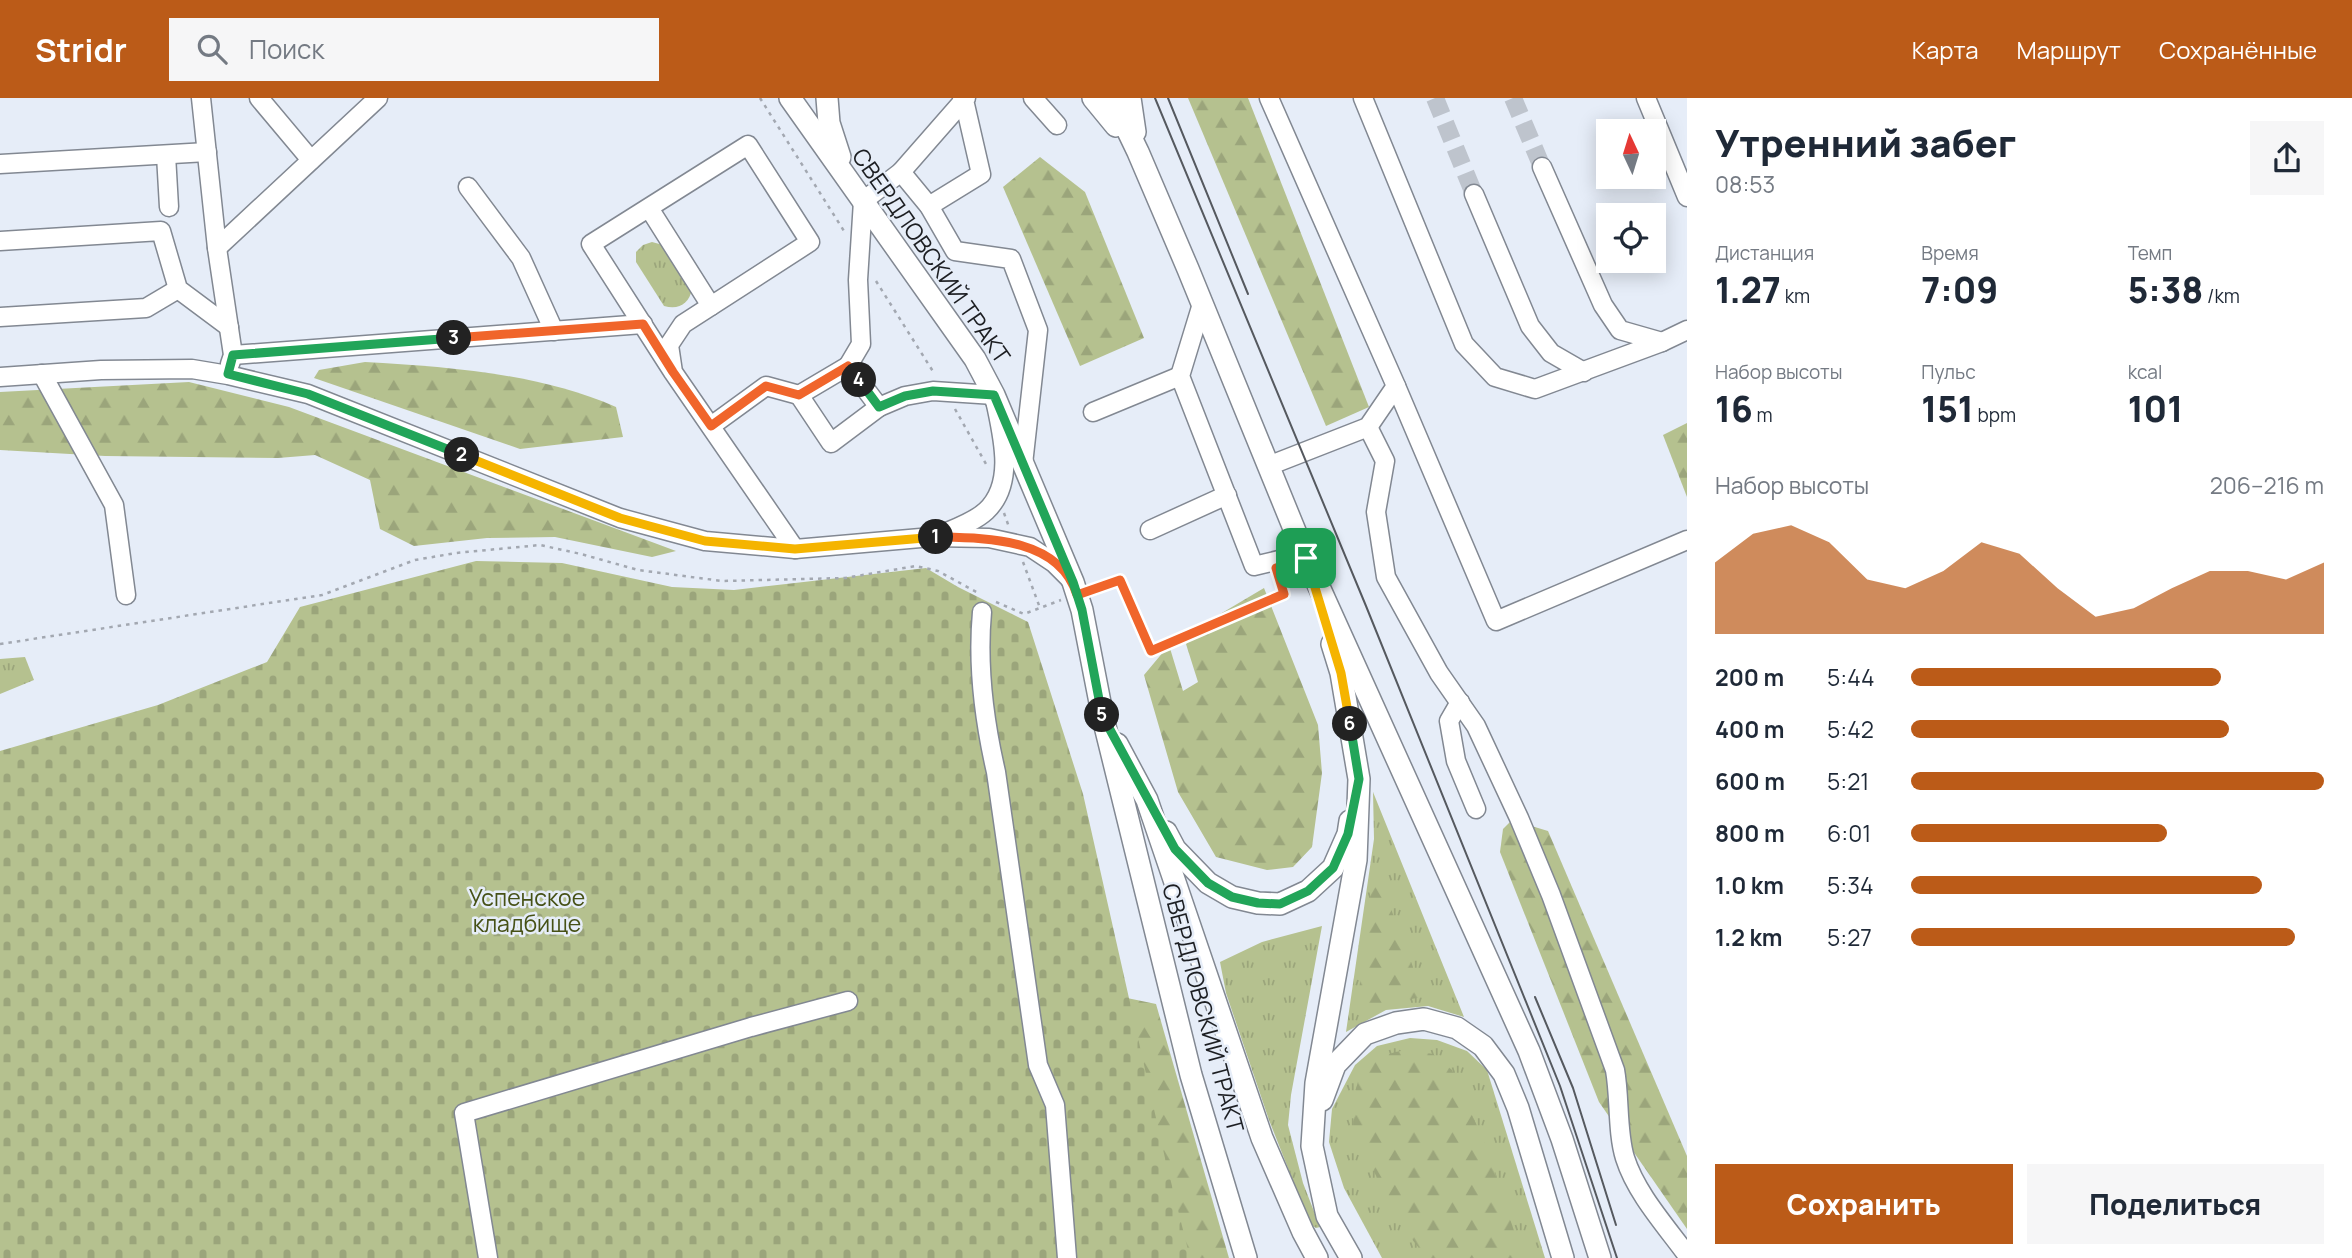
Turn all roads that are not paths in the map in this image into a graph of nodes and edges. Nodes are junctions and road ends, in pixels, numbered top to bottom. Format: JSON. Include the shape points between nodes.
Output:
{"nodes":[{"id":1,"x":201,"y":98,"type":"edge"},
{"id":2,"x":259,"y":98,"type":"edge"},
{"id":3,"x":378,"y":98,"type":"edge"},
{"id":4,"x":790,"y":98,"type":"edge"},
{"id":5,"x":827,"y":98,"type":"edge"},
{"id":6,"x":1033,"y":98,"type":"edge"},
{"id":7,"x":1093,"y":98,"type":"edge"},
{"id":8,"x":1112,"y":98,"type":"edge"},
{"id":9,"x":1130,"y":98,"type":"edge"},
{"id":10,"x":1269,"y":98,"type":"edge"},
{"id":11,"x":1363,"y":98,"type":"edge"},
{"id":12,"x":1646,"y":98,"type":"edge"},
{"id":13,"x":964,"y":99,"type":"edge"},
{"id":14,"x":1057,"y":125,"type":"dead end"},
{"id":15,"x":207,"y":152,"type":"junction"},
{"id":16,"x":1138,"y":152,"type":"junction"},
{"id":17,"x":166,"y":155,"type":"junction"},
{"id":18,"x":312,"y":160,"type":"junction"},
{"id":19,"x":0,"y":164,"type":"edge"},
{"id":20,"x":1542,"y":167,"type":"tunnel mouth"},
{"id":21,"x":901,"y":172,"type":"junction"},
{"id":22,"x":848,"y":182,"type":"junction"},
{"id":23,"x":468,"y":187,"type":"dead end"},
{"id":24,"x":1474,"y":194,"type":"tunnel mouth"},
{"id":25,"x":1687,"y":197,"type":"edge"},
{"id":26,"x":863,"y":201,"type":"junction"},
{"id":27,"x":929,"y":206,"type":"junction"},
{"id":28,"x":169,"y":207,"type":"dead end"},
{"id":29,"x":649,"y":208,"type":"junction"},
{"id":30,"x":0,"y":241,"type":"edge"},
{"id":31,"x":217,"y":248,"type":"junction"},
{"id":32,"x":178,"y":289,"type":"junction"},
{"id":33,"x":1202,"y":304,"type":"junction"},
{"id":34,"x":711,"y":306,"type":"junction"},
{"id":35,"x":0,"y":317,"type":"edge"},
{"id":36,"x":643,"y":324,"type":"junction"},
{"id":37,"x":229,"y":327,"type":"junction"},
{"id":38,"x":1687,"y":330,"type":"edge"},
{"id":39,"x":554,"y":331,"type":"junction"},
{"id":40,"x":1662,"y":342,"type":"junction"},
{"id":41,"x":233,"y":355,"type":"junction"},
{"id":42,"x":848,"y":366,"type":"junction"},
{"id":43,"x":673,"y":372,"type":"junction"},
{"id":44,"x":1584,"y":372,"type":"junction"},
{"id":45,"x":42,"y":374,"type":"junction"},
{"id":46,"x":228,"y":374,"type":"junction"},
{"id":47,"x":1180,"y":376,"type":"junction"},
{"id":48,"x":0,"y":377,"type":"edge"},
{"id":49,"x":1396,"y":386,"type":"junction"},
{"id":50,"x":799,"y":395,"type":"junction"},
{"id":51,"x":994,"y":395,"type":"junction"},
{"id":52,"x":879,"y":407,"type":"junction"},
{"id":53,"x":1093,"y":412,"type":"dead end"},
{"id":54,"x":711,"y":426,"type":"junction"},
{"id":55,"x":1368,"y":427,"type":"junction"},
{"id":56,"x":1023,"y":464,"type":"junction"},
{"id":57,"x":1268,"y":466,"type":"junction"},
{"id":58,"x":1227,"y":495,"type":"junction"},
{"id":59,"x":1150,"y":530,"type":"dead end"},
{"id":60,"x":932,"y":537,"type":"junction"},
{"id":61,"x":1687,"y":540,"type":"edge"},
{"id":62,"x":795,"y":549,"type":"junction"},
{"id":63,"x":1305,"y":556,"type":"junction"},
{"id":64,"x":1075,"y":588,"type":"junction"},
{"id":65,"x":127,"y":596,"type":"dead end"},
{"id":66,"x":987,"y":603,"type":"road end"},
{"id":67,"x":1460,"y":702,"type":"junction"},
{"id":68,"x":1103,"y":718,"type":"junction"},
{"id":69,"x":1359,"y":779,"type":"junction"},
{"id":70,"x":1147,"y":800,"type":"junction"},
{"id":71,"x":1476,"y":809,"type":"dead end"},
{"id":72,"x":848,"y":1001,"type":"dead end"},
{"id":73,"x":1312,"y":1146,"type":"junction"},
{"id":74,"x":1687,"y":1255,"type":"edge"},
{"id":75,"x":488,"y":1258,"type":"edge"},
{"id":76,"x":1067,"y":1258,"type":"edge"},
{"id":77,"x":1245,"y":1258,"type":"edge"},
{"id":78,"x":1317,"y":1258,"type":"edge"},
{"id":79,"x":1351,"y":1258,"type":"edge"},
{"id":80,"x":1563,"y":1258,"type":"edge"},
{"id":81,"x":1600,"y":1258,"type":"edge"}],
"edges":[{"from":1,"to":15,"type":"street"},
{"from":2,"to":18,"type":"street"},
{"from":3,"to":18,"type":"street"},
{"from":4,"to":22,"type":"main road","name":"СВЕРДЛОВСКИЙ ТРАКТ"},
{"from":5,"to":22,"type":"main road","via":[[829,123]]},
{"from":6,"to":14,"type":"street"},
{"from":7,"to":16,"type":"main road"},
{"from":8,"to":16,"type":"main road"},
{"from":9,"to":16,"type":"main road"},
{"from":10,"to":49,"type":"street"},
{"from":11,"to":44,"type":"street","via":[[1464,344],[1495,377],[1535,390]]},
{"from":12,"to":25,"type":"street"},
{"from":13,"to":21,"type":"street"},
{"from":13,"to":27,"type":"street","via":[[981,174]]},
{"from":15,"to":17,"type":"street"},
{"from":15,"to":31,"type":"street"},
{"from":16,"to":33,"type":"main road"},
{"from":17,"to":19,"type":"street"},
{"from":17,"to":28,"type":"street"},
{"from":18,"to":31,"type":"street"},
{"from":20,"to":40,"type":"street","via":[[1603,305],[1620,330]]},
{"from":21,"to":26,"type":"street"},
{"from":21,"to":27,"type":"street"},
{"from":22,"to":26,"type":"main road","name":"СВЕРДЛОВСКИЙ ТРАКТ"},
{"from":23,"to":39,"type":"street","via":[[521,258]]},
{"from":24,"to":44,"type":"street","via":[[1530,326],[1551,354]]},
{"from":26,"to":42,"type":"street","via":[[858,280],[861,344]]},
{"from":26,"to":51,"type":"main road","name":"СВЕРДЛОВСКИЙ ТРАКТ","via":[[975,359]]},
{"from":27,"to":56,"type":"street","via":[[955,251],[1011,259],[1038,330]]},
{"from":29,"to":34,"type":"street"},
{"from":29,"to":34,"type":"street","via":[[748,145],[810,242]]},
{"from":29,"to":36,"type":"street","via":[[591,244]]},
{"from":30,"to":32,"type":"street","via":[[160,231]]},
{"from":31,"to":37,"type":"street"},
{"from":32,"to":35,"type":"street","via":[[146,307]]},
{"from":32,"to":37,"type":"street"},
{"from":33,"to":47,"type":"street"},
{"from":33,"to":57,"type":"main road"},
{"from":34,"to":43,"type":"street","via":[[683,324],[669,345]]},
{"from":36,"to":39,"type":"street"},
{"from":36,"to":43,"type":"street"},
{"from":37,"to":41,"type":"street"},
{"from":38,"to":40,"type":"street"},
{"from":39,"to":41,"type":"street"},
{"from":40,"to":44,"type":"street"},
{"from":41,"to":46,"type":"street"},
{"from":42,"to":50,"type":"street"},
{"from":42,"to":52,"type":"street"},
{"from":43,"to":54,"type":"street"},
{"from":45,"to":46,"type":"street","via":[[192,369]]},
{"from":45,"to":48,"type":"street"},
{"from":45,"to":65,"type":"street","via":[[114,505]]},
{"from":46,"to":62,"type":"street","via":[[308,394],[620,518],[705,541]]},
{"from":47,"to":53,"type":"street"},
{"from":47,"to":58,"type":"street"},
{"from":49,"to":55,"type":"street"},
{"from":49,"to":61,"type":"street","via":[[1496,621]]},
{"from":50,"to":52,"type":"street","via":[[831,443]]},
{"from":50,"to":54,"type":"street","via":[[766,386]]},
{"from":51,"to":52,"type":"street","via":[[946,392],[905,396]]},
{"from":51,"to":56,"type":"main road","name":"СВЕРДЛОВСКИЙ ТРАКТ"},
{"from":51,"to":60,"type":"street","via":[[1005,452],[1000,492],[985,512]]},
{"from":54,"to":62,"type":"street"},
{"from":55,"to":57,"type":"street"},
{"from":55,"to":67,"type":"street","via":[[1385,461],[1376,512],[1386,577],[1420,642]]},
{"from":56,"to":64,"type":"main road","name":"СВЕРДЛОВСКИЙ ТРАКТ"},
{"from":57,"to":63,"type":"main road"},
{"from":58,"to":59,"type":"street"},
{"from":58,"to":63,"type":"street","via":[[1254,566]]},
{"from":60,"to":62,"type":"street"},
{"from":60,"to":64,"type":"street","via":[[989,538],[1030,547],[1054,563]]},
{"from":63,"to":69,"type":"main road","via":[[1341,673]]},
{"from":63,"to":81,"type":"main road","via":[[1529,1051]]},
{"from":64,"to":68,"type":"main road","name":"СВЕРДЛОВСКИЙ ТРАКТ"},
{"from":66,"to":76,"type":"street","via":[[979,639],[986,728],[1038,1065],[1055,1105]]},
{"from":67,"to":71,"type":"street","via":[[1449,722],[1456,761]]},
{"from":67,"to":74,"type":"street","via":[[1519,818],[1615,1070],[1624,1155],[1634,1180]]},
{"from":68,"to":70,"type":"main road"},
{"from":68,"to":77,"type":"main road","name":"СВЕРДЛОВСКИЙ ТРАКТ","via":[[1191,1075]]},
{"from":69,"to":70,"type":"main road","name":"СВЕРДЛОВСКИЙ ТРАКТ","via":[[1348,834],[1333,868],[1308,891],[1280,904],[1232,897],[1208,883],[1175,849]]},
{"from":69,"to":73,"type":"main road","via":[[1356,860],[1316,1083]]},
{"from":70,"to":78,"type":"main road","via":[[1262,1138]]},
{"from":72,"to":75,"type":"street","via":[[464,1113]]},
{"from":73,"to":79,"type":"main road","via":[[1327,1216]]},
{"from":73,"to":80,"type":"main road","via":[[1320,1105],[1335,1065],[1365,1034],[1424,1019],[1457,1028],[1483,1046],[1504,1074]]}]}
